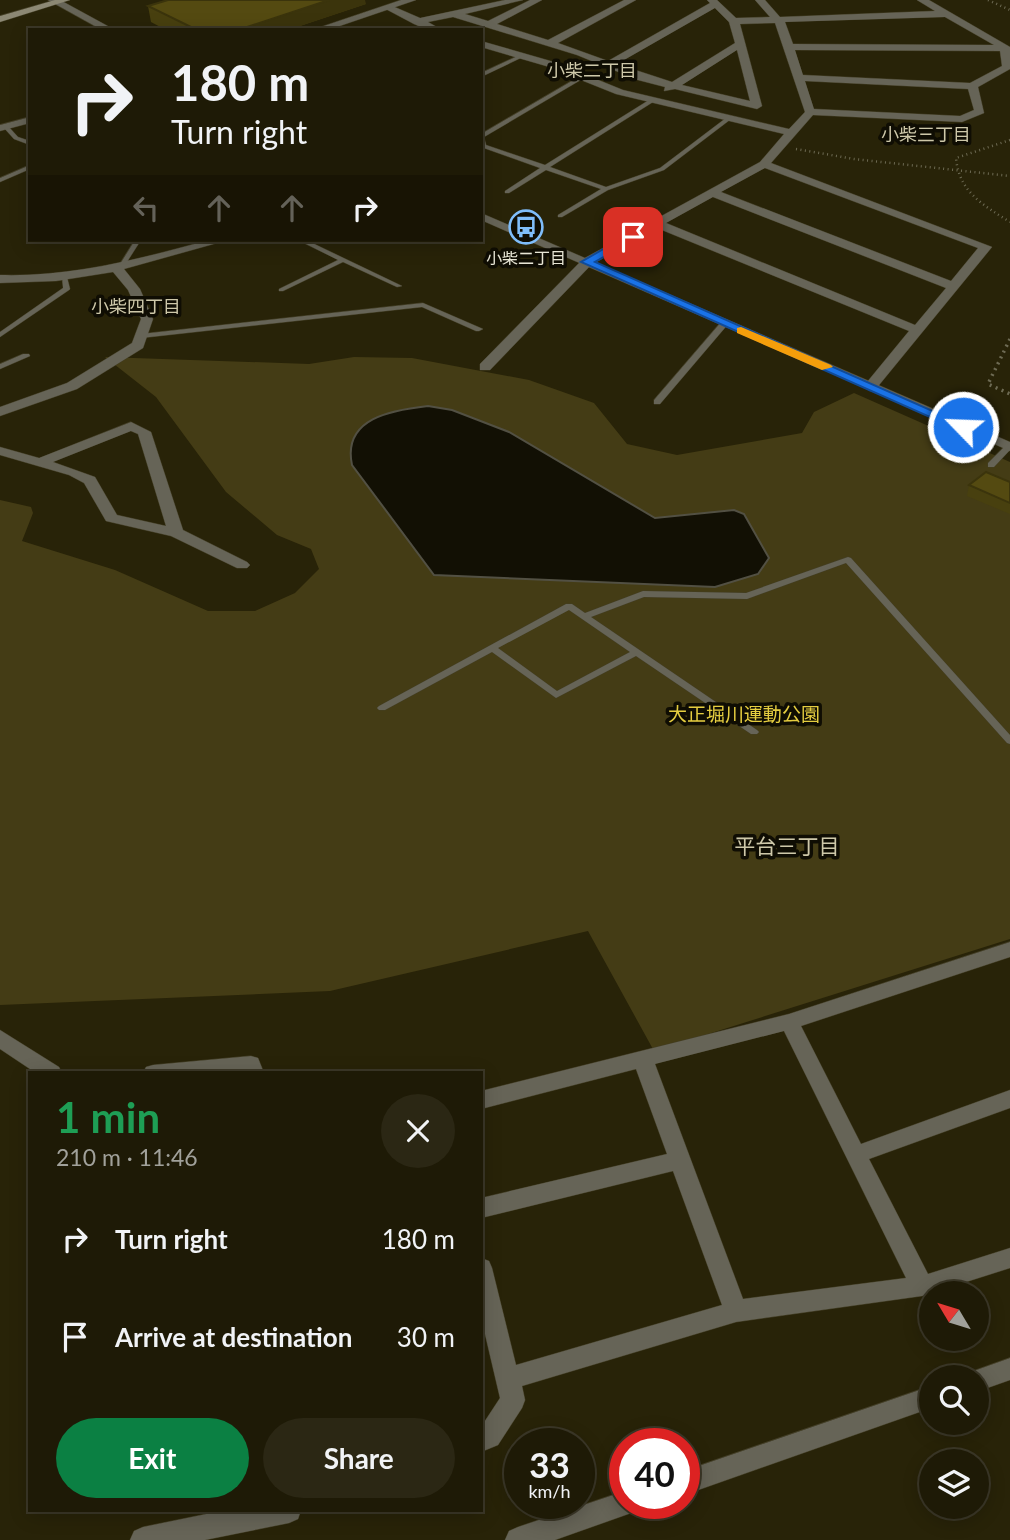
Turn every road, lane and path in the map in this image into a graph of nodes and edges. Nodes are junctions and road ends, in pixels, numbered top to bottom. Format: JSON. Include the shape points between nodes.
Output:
{"nodes":[{"id":1,"x":36,"y":0,"type":"edge"},
{"id":2,"x":411,"y":0,"type":"edge"},
{"id":3,"x":518,"y":0,"type":"edge"},
{"id":4,"x":537,"y":0,"type":"edge"},
{"id":5,"x":631,"y":0,"type":"edge"},
{"id":6,"x":760,"y":0,"type":"edge"},
{"id":7,"x":922,"y":0,"type":"edge"},
{"id":8,"x":988,"y":0,"type":"edge"},
{"id":9,"x":59,"y":1,"type":"edge"},
{"id":10,"x":714,"y":2,"type":"edge"},
{"id":11,"x":387,"y":7,"type":"junction"},
{"id":12,"x":0,"y":10,"type":"edge"},
{"id":13,"x":1010,"y":10,"type":"edge"},
{"id":14,"x":450,"y":13,"type":"junction"},
{"id":15,"x":950,"y":14,"type":"junction"},
{"id":16,"x":0,"y":19,"type":"edge"},
{"id":17,"x":778,"y":20,"type":"junction"},
{"id":18,"x":734,"y":21,"type":"junction"},
{"id":19,"x":417,"y":22,"type":"junction"},
{"id":20,"x":486,"y":26,"type":"junction"},
{"id":21,"x":106,"y":28,"type":"edge"},
{"id":22,"x":323,"y":28,"type":"edge"},
{"id":23,"x":433,"y":28,"type":"edge"},
{"id":24,"x":550,"y":43,"type":"junction"},
{"id":25,"x":740,"y":44,"type":"junction"},
{"id":26,"x":483,"y":45,"type":"edge"},
{"id":27,"x":789,"y":47,"type":"junction"},
{"id":28,"x":1005,"y":48,"type":"junction"},
{"id":29,"x":524,"y":55,"type":"junction"},
{"id":30,"x":608,"y":65,"type":"junction"},
{"id":31,"x":483,"y":74,"type":"edge"},
{"id":32,"x":582,"y":77,"type":"junction"},
{"id":33,"x":799,"y":78,"type":"junction"},
{"id":34,"x":671,"y":86,"type":"junction"},
{"id":35,"x":972,"y":86,"type":"junction"},
{"id":36,"x":651,"y":101,"type":"junction"},
{"id":37,"x":810,"y":112,"type":"junction"},
{"id":38,"x":728,"y":119,"type":"junction"},
{"id":39,"x":28,"y":121,"type":"edge"},
{"id":40,"x":3,"y":127,"type":"edge"},
{"id":41,"x":792,"y":133,"type":"junction"},
{"id":42,"x":483,"y":135,"type":"edge"},
{"id":43,"x":1010,"y":140,"type":"edge"},
{"id":44,"x":28,"y":142,"type":"edge"},
{"id":45,"x":483,"y":146,"type":"edge"},
{"id":46,"x":778,"y":146,"type":"junction"},
{"id":47,"x":764,"y":164,"type":"junction"},
{"id":48,"x":28,"y":168,"type":"edge"},
{"id":49,"x":548,"y":169,"type":"junction"},
{"id":50,"x":954,"y":170,"type":"junction"},
{"id":51,"x":1010,"y":176,"type":"edge"},
{"id":52,"x":0,"y":180,"type":"edge"},
{"id":53,"x":606,"y":190,"type":"junction"},
{"id":54,"x":508,"y":192,"type":"dead end"},
{"id":55,"x":712,"y":193,"type":"junction"},
{"id":56,"x":560,"y":216,"type":"dead end"},
{"id":57,"x":483,"y":217,"type":"edge"},
{"id":58,"x":1010,"y":222,"type":"edge"},
{"id":59,"x":657,"y":224,"type":"junction"},
{"id":60,"x":136,"y":242,"type":"edge"},
{"id":61,"x":214,"y":242,"type":"edge"},
{"id":62,"x":305,"y":242,"type":"edge"},
{"id":63,"x":343,"y":260,"type":"junction"},
{"id":64,"x":587,"y":262,"type":"junction"},
{"id":65,"x":119,"y":265,"type":"junction"},
{"id":66,"x":64,"y":277,"type":"junction"},
{"id":67,"x":0,"y":279,"type":"edge"},
{"id":68,"x":399,"y":286,"type":"dead end"},
{"id":69,"x":953,"y":286,"type":"junction"},
{"id":70,"x":281,"y":290,"type":"dead end"},
{"id":71,"x":725,"y":323,"type":"junction"},
{"id":72,"x":479,"y":329,"type":"dead end"},
{"id":73,"x":917,"y":330,"type":"junction"},
{"id":74,"x":0,"y":335,"type":"edge"},
{"id":75,"x":141,"y":336,"type":"junction"},
{"id":76,"x":1010,"y":340,"type":"edge"},
{"id":77,"x":26,"y":356,"type":"dead end"},
{"id":78,"x":485,"y":367,"type":"dead end"},
{"id":79,"x":0,"y":368,"type":"edge"},
{"id":80,"x":870,"y":387,"type":"junction"},
{"id":81,"x":1010,"y":394,"type":"edge"},
{"id":82,"x":657,"y":402,"type":"dead end"},
{"id":83,"x":0,"y":412,"type":"edge"},
{"id":84,"x":1010,"y":447,"type":"edge"},
{"id":85,"x":0,"y":451,"type":"edge"},
{"id":86,"x":40,"y":462,"type":"junction"},
{"id":87,"x":991,"y":465,"type":"dead end"},
{"id":88,"x":176,"y":533,"type":"junction"},
{"id":89,"x":242,"y":565,"type":"dead end"},
{"id":90,"x":584,"y":616,"type":"junction"},
{"id":91,"x":492,"y":648,"type":"junction"},
{"id":92,"x":637,"y":652,"type":"junction"},
{"id":93,"x":382,"y":708,"type":"dead end"},
{"id":94,"x":754,"y":732,"type":"dead end"},
{"id":95,"x":1010,"y":741,"type":"edge"},
{"id":96,"x":1010,"y":949,"type":"edge"},
{"id":97,"x":789,"y":1021,"type":"junction"},
{"id":98,"x":0,"y":1038,"type":"edge"},
{"id":99,"x":643,"y":1059,"type":"junction"},
{"id":100,"x":49,"y":1071,"type":"edge"},
{"id":101,"x":175,"y":1071,"type":"edge"},
{"id":102,"x":253,"y":1071,"type":"edge"},
{"id":103,"x":483,"y":1099,"type":"edge"},
{"id":104,"x":1010,"y":1099,"type":"edge"},
{"id":105,"x":856,"y":1155,"type":"junction"},
{"id":106,"x":680,"y":1160,"type":"junction"},
{"id":107,"x":483,"y":1208,"type":"edge"},
{"id":108,"x":1010,"y":1258,"type":"edge"},
{"id":109,"x":483,"y":1276,"type":"edge"},
{"id":110,"x":919,"y":1281,"type":"edge"},
{"id":111,"x":938,"y":1281,"type":"edge"},
{"id":112,"x":919,"y":1286,"type":"edge"},
{"id":113,"x":736,"y":1311,"type":"junction"},
{"id":114,"x":1010,"y":1370,"type":"edge"},
{"id":115,"x":989,"y":1377,"type":"edge"},
{"id":116,"x":508,"y":1379,"type":"junction"},
{"id":117,"x":919,"y":1401,"type":"edge"},
{"id":118,"x":483,"y":1439,"type":"edge"},
{"id":119,"x":700,"y":1477,"type":"edge"},
{"id":120,"x":609,"y":1509,"type":"edge"},
{"id":121,"x":279,"y":1512,"type":"edge"},
{"id":122,"x":143,"y":1540,"type":"edge"},
{"id":123,"x":518,"y":1540,"type":"edge"}],
"edges":[{"from":1,"to":12,"type":"main road"},
{"from":2,"to":11,"type":"street"},
{"from":3,"to":14,"type":"street"},
{"from":4,"to":20,"type":"street"},
{"from":5,"to":24,"type":"street"},
{"from":6,"to":17,"type":"street"},
{"from":7,"to":15,"type":"street"},
{"from":8,"to":13,"type":"path"},
{"from":9,"to":16,"type":"main road"},
{"from":9,"to":21,"type":"street"},
{"from":10,"to":18,"type":"street"},
{"from":10,"to":30,"type":"street"},
{"from":11,"to":19,"type":"street"},
{"from":11,"to":22,"type":"street"},
{"from":14,"to":19,"type":"street"},
{"from":14,"to":20,"type":"street"},
{"from":15,"to":17,"type":"street"},
{"from":15,"to":28,"type":"street"},
{"from":17,"to":18,"type":"street"},
{"from":17,"to":27,"type":"street"},
{"from":18,"to":25,"type":"street"},
{"from":19,"to":23,"type":"street"},
{"from":20,"to":24,"type":"street"},
{"from":24,"to":30,"type":"street"},
{"from":25,"to":34,"type":"street"},
{"from":25,"to":34,"type":"street","via":[[757,106]]},
{"from":26,"to":29,"type":"street"},
{"from":27,"to":28,"type":"street"},
{"from":27,"to":33,"type":"street"},
{"from":28,"to":35,"type":"street","via":[[1007,67]]},
{"from":29,"to":31,"type":"lane"},
{"from":29,"to":32,"type":"street"},
{"from":30,"to":34,"type":"street"},
{"from":32,"to":36,"type":"street"},
{"from":32,"to":42,"type":"lane"},
{"from":33,"to":35,"type":"street"},
{"from":33,"to":37,"type":"street"},
{"from":34,"to":36,"type":"street"},
{"from":35,"to":37,"type":"street","via":[[981,109],[962,119]]},
{"from":36,"to":38,"type":"street"},
{"from":36,"to":49,"type":"lane"},
{"from":37,"to":41,"type":"street"},
{"from":38,"to":41,"type":"street"},
{"from":38,"to":53,"type":"lane","via":[[662,169]]},
{"from":39,"to":40,"type":"street"},
{"from":40,"to":44,"type":"lane"},
{"from":41,"to":46,"type":"street"},
{"from":43,"to":50,"type":"path","via":[[956,158]]},
{"from":45,"to":49,"type":"lane"},
{"from":46,"to":47,"type":"street"},
{"from":46,"to":50,"type":"path"},
{"from":47,"to":55,"type":"street"},
{"from":47,"to":69,"type":"street","via":[[986,247]]},
{"from":48,"to":52,"type":"lane"},
{"from":49,"to":53,"type":"lane"},
{"from":49,"to":54,"type":"lane"},
{"from":50,"to":51,"type":"path"},
{"from":50,"to":58,"type":"path","via":[[965,192]]},
{"from":53,"to":56,"type":"lane"},
{"from":55,"to":59,"type":"street"},
{"from":55,"to":69,"type":"street"},
{"from":57,"to":64,"type":"street"},
{"from":59,"to":64,"type":"street"},
{"from":59,"to":73,"type":"street"},
{"from":60,"to":65,"type":"lane"},
{"from":61,"to":65,"type":"street"},
{"from":62,"to":63,"type":"lane"},
{"from":63,"to":68,"type":"lane"},
{"from":63,"to":70,"type":"lane"},
{"from":64,"to":71,"type":"street"},
{"from":64,"to":78,"type":"street"},
{"from":65,"to":66,"type":"street"},
{"from":65,"to":75,"type":"street","via":[[147,319]]},
{"from":66,"to":67,"type":"street"},
{"from":66,"to":74,"type":"lane","via":[[67,289]]},
{"from":69,"to":73,"type":"street"},
{"from":71,"to":80,"type":"street"},
{"from":71,"to":82,"type":"lane"},
{"from":72,"to":75,"type":"lane","via":[[423,305]]},
{"from":73,"to":80,"type":"street"},
{"from":75,"to":83,"type":"street","via":[[138,345],[72,386]]},
{"from":76,"to":81,"type":"path","via":[[988,384]]},
{"from":77,"to":79,"type":"lane"},
{"from":80,"to":84,"type":"street"},
{"from":84,"to":87,"type":"lane"},
{"from":85,"to":86,"type":"street"},
{"from":86,"to":88,"type":"street","via":[[90,480],[111,518]]},
{"from":86,"to":88,"type":"street","via":[[131,426],[144,432]]},
{"from":88,"to":89,"type":"street"},
{"from":90,"to":91,"type":"lane","via":[[569,606]]},
{"from":90,"to":92,"type":"lane"},
{"from":90,"to":95,"type":"lane","via":[[643,594],[747,596],[848,560]]},
{"from":91,"to":92,"type":"lane","via":[[556,695]]},
{"from":91,"to":93,"type":"lane"},
{"from":92,"to":94,"type":"lane"},
{"from":96,"to":97,"type":"street"},
{"from":97,"to":99,"type":"street"},
{"from":97,"to":105,"type":"street"},
{"from":98,"to":100,"type":"street"},
{"from":99,"to":103,"type":"street"},
{"from":99,"to":106,"type":"street"},
{"from":101,"to":102,"type":"street","via":[[251,1064]]},
{"from":104,"to":105,"type":"street"},
{"from":105,"to":110,"type":"street"},
{"from":106,"to":107,"type":"street"},
{"from":106,"to":113,"type":"street"},
{"from":108,"to":111,"type":"street"},
{"from":109,"to":116,"type":"street"},
{"from":112,"to":113,"type":"street"},
{"from":113,"to":116,"type":"street"},
{"from":114,"to":115,"type":"street"},
{"from":116,"to":118,"type":"street","via":[[513,1400]]},
{"from":117,"to":119,"type":"street"},
{"from":120,"to":123,"type":"street"},
{"from":121,"to":122,"type":"street"}]}
